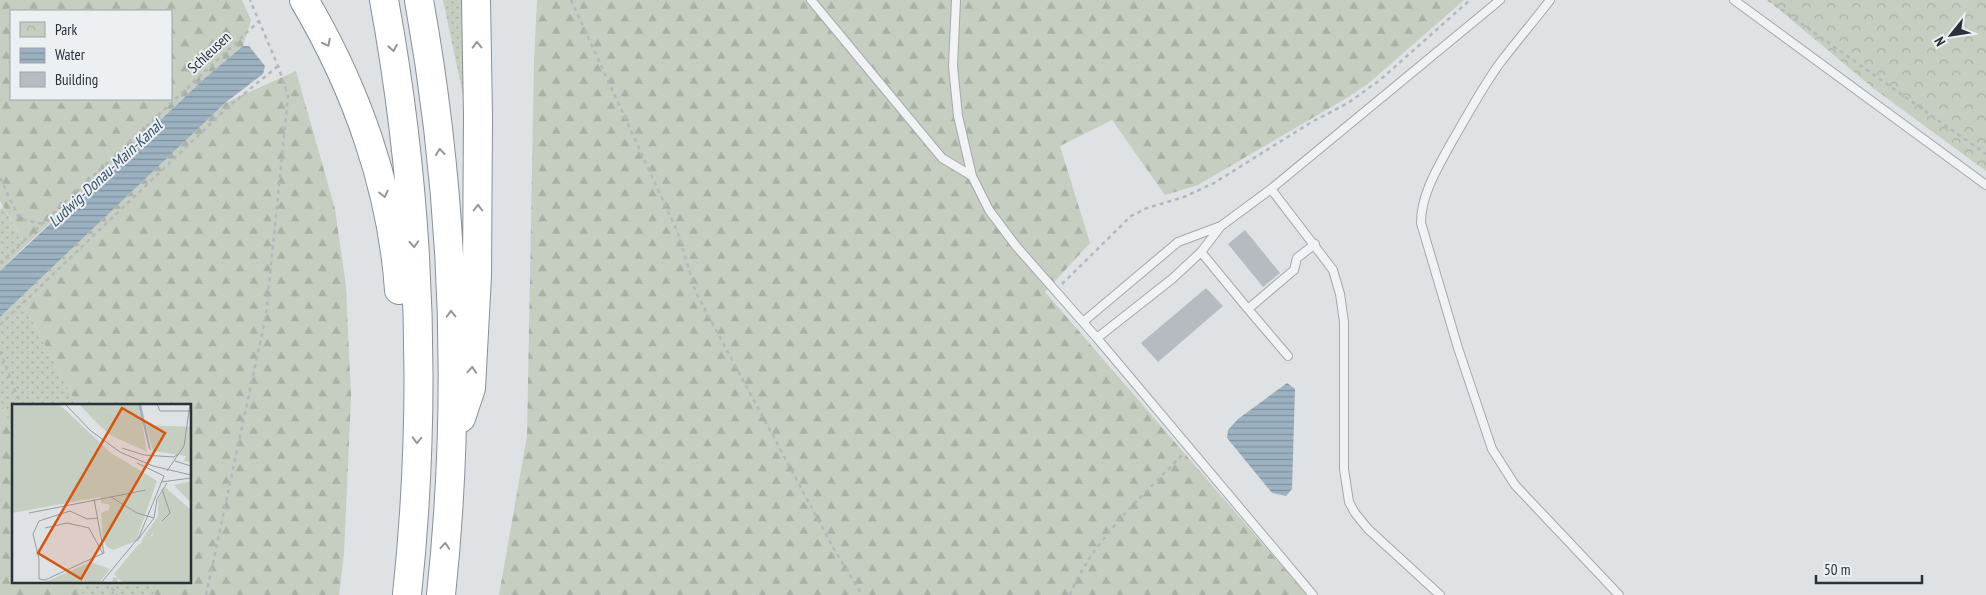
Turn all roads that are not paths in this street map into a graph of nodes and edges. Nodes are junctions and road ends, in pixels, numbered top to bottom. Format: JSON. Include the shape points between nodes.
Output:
{"nodes":[{"id":1,"x":304,"y":0,"type":"edge"},
{"id":2,"x":384,"y":0,"type":"edge"},
{"id":3,"x":419,"y":0,"type":"edge"},
{"id":4,"x":476,"y":0,"type":"edge"},
{"id":5,"x":812,"y":0,"type":"edge"},
{"id":6,"x":956,"y":0,"type":"edge"},
{"id":7,"x":1500,"y":0,"type":"edge"},
{"id":8,"x":1550,"y":0,"type":"edge"},
{"id":9,"x":1734,"y":0,"type":"edge"},
{"id":10,"x":972,"y":176,"type":"junction"},
{"id":11,"x":1986,"y":185,"type":"edge"},
{"id":12,"x":1271,"y":189,"type":"junction"},
{"id":13,"x":1222,"y":226,"type":"junction"},
{"id":14,"x":1315,"y":244,"type":"junction"},
{"id":15,"x":1201,"y":252,"type":"junction"},
{"id":16,"x":1248,"y":309,"type":"junction"},
{"id":17,"x":1083,"y":322,"type":"junction"},
{"id":18,"x":1097,"y":338,"type":"junction"},
{"id":19,"x":1288,"y":356,"type":"dead end"},
{"id":20,"x":418,"y":392,"type":"junction"},
{"id":21,"x":450,"y":450,"type":"junction"},
{"id":22,"x":407,"y":595,"type":"edge"},
{"id":23,"x":441,"y":595,"type":"edge"},
{"id":24,"x":1313,"y":595,"type":"edge"},
{"id":25,"x":1440,"y":595,"type":"edge"},
{"id":26,"x":1619,"y":595,"type":"edge"}],
"edges":[{"from":1,"to":20,"type":"highway","one_way":true,"via":[[346,83],[372,151],[398,268],[401,338]]},
{"from":2,"to":20,"type":"highway","one_way":true,"via":[[411,200],[419,337]]},
{"from":21,"to":3,"type":"highway","one_way":true,"via":[[448,242],[436,112]]},
{"from":21,"to":4,"type":"highway","one_way":true,"via":[[471,388],[478,210]]},
{"from":5,"to":10,"type":"lane","via":[[942,158]]},
{"from":6,"to":10,"type":"lane","via":[[953,66],[958,116]]},
{"from":7,"to":12,"type":"lane"},
{"from":8,"to":26,"type":"lane","via":[[1500,64],[1468,115],[1439,166],[1421,210],[1421,223],[1492,449],[1515,485]]},
{"from":9,"to":11,"type":"lane"},
{"from":10,"to":17,"type":"lane","via":[[989,210],[1016,246]]},
{"from":12,"to":13,"type":"lane"},
{"from":12,"to":14,"type":"lane"},
{"from":13,"to":15,"type":"lane"},
{"from":13,"to":17,"type":"lane","via":[[1178,242]]},
{"from":14,"to":16,"type":"lane","via":[[1297,258],[1294,270]]},
{"from":14,"to":25,"type":"lane","via":[[1333,270],[1344,322],[1344,469],[1349,502],[1368,529]]},
{"from":15,"to":16,"type":"lane"},
{"from":15,"to":18,"type":"lane"},
{"from":16,"to":19,"type":"lane"},
{"from":17,"to":18,"type":"lane"},
{"from":18,"to":24,"type":"lane"},
{"from":20,"to":22,"type":"highway","one_way":true},
{"from":23,"to":21,"type":"highway","one_way":true}]}
